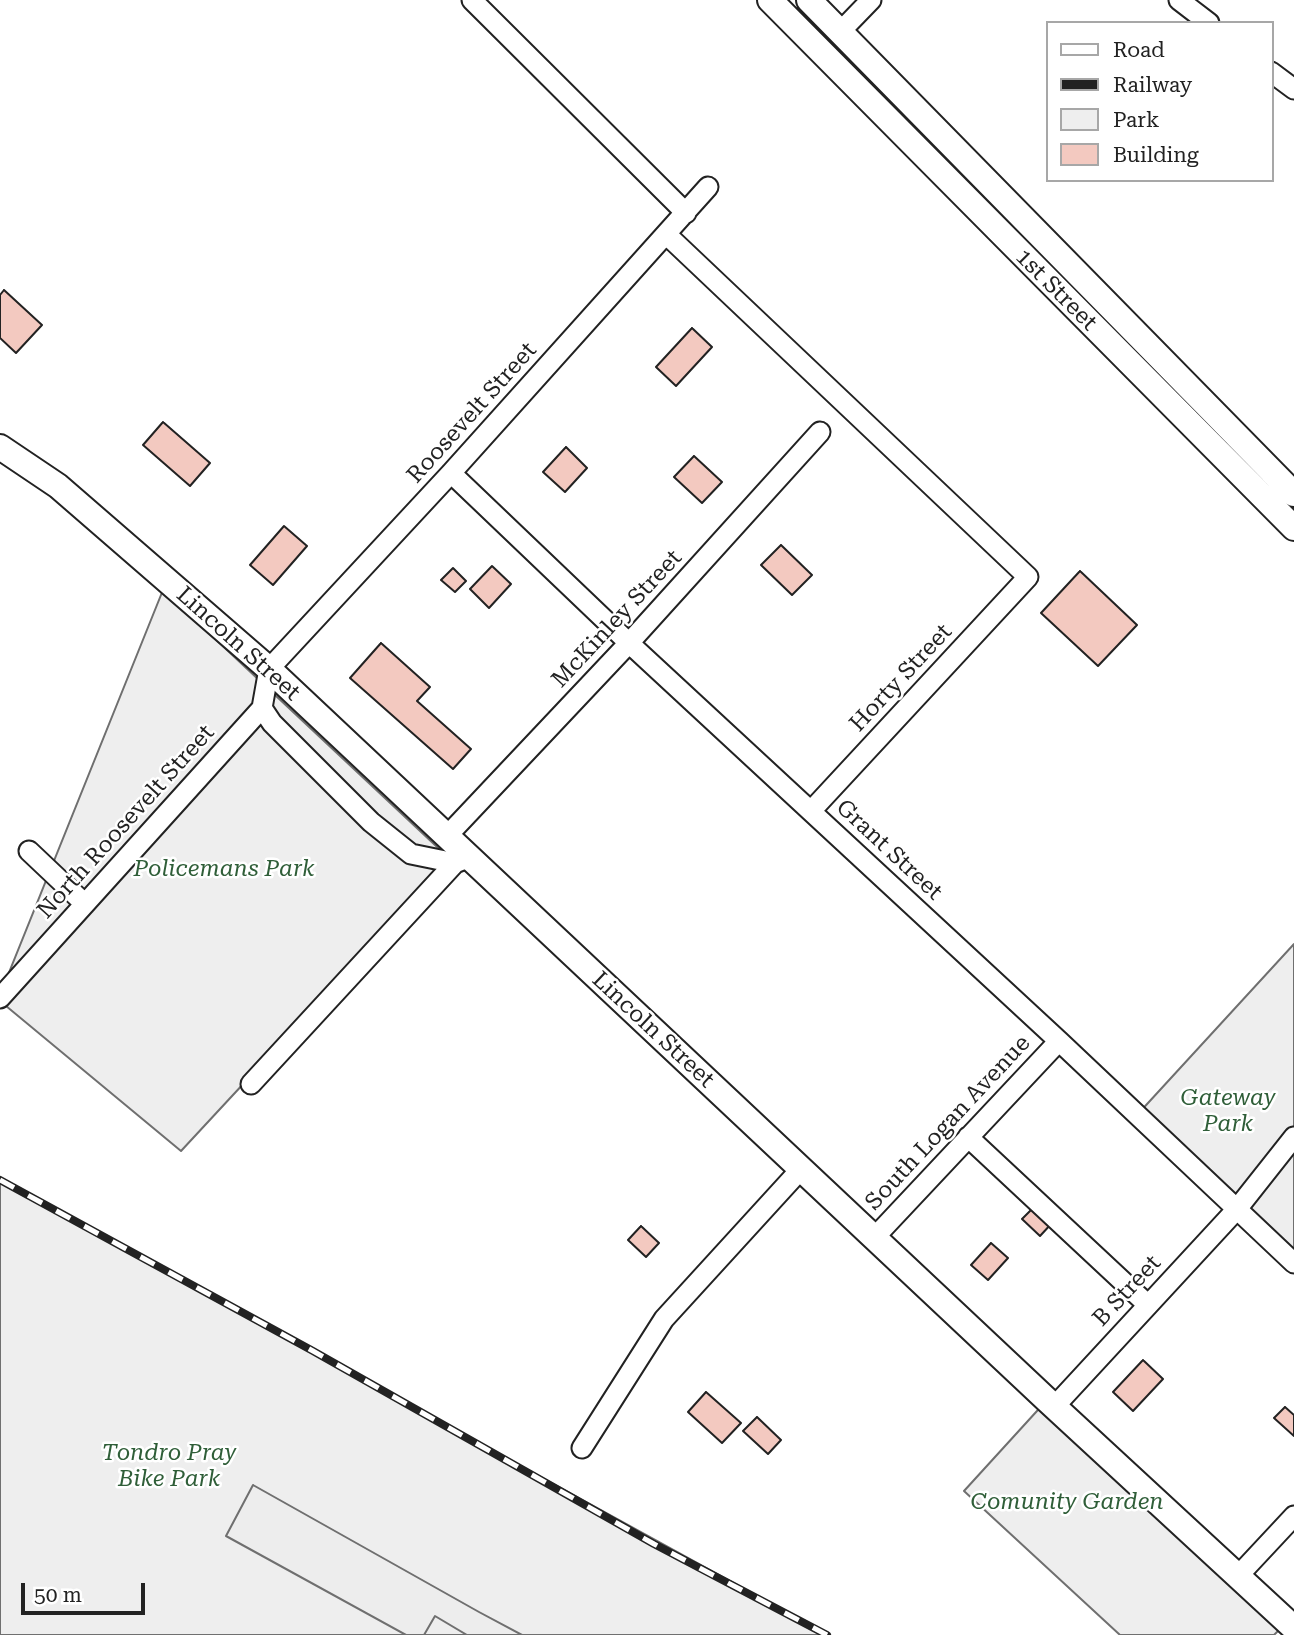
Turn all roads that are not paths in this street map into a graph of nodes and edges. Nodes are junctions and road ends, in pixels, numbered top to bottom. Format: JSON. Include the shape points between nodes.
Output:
{"nodes":[{"id":1,"x":472,"y":0,"type":"edge"},
{"id":2,"x":770,"y":0,"type":"edge"},
{"id":3,"x":809,"y":0,"type":"edge"},
{"id":4,"x":871,"y":0,"type":"edge"},
{"id":5,"x":1180,"y":0,"type":"edge"},
{"id":6,"x":1206,"y":21,"type":"edge"},
{"id":7,"x":841,"y":32,"type":"junction"},
{"id":8,"x":1273,"y":73,"type":"edge"},
{"id":9,"x":1294,"y":89,"type":"edge"},
{"id":10,"x":708,"y":187,"type":"dead end"},
{"id":11,"x":686,"y":213,"type":"junction"},
{"id":12,"x":667,"y":236,"type":"junction"},
{"id":13,"x":820,"y":432,"type":"dead end"},
{"id":14,"x":0,"y":447,"type":"edge"},
{"id":15,"x":451,"y":473,"type":"junction"},
{"id":16,"x":1294,"y":494,"type":"edge"},
{"id":17,"x":1294,"y":528,"type":"edge"},
{"id":18,"x":629,"y":643,"type":"junction"},
{"id":19,"x":269,"y":669,"type":"junction"},
{"id":20,"x":262,"y":708,"type":"junction"},
{"id":21,"x":811,"y":811,"type":"junction"},
{"id":22,"x":447,"y":836,"type":"junction"},
{"id":23,"x":29,"y":852,"type":"dead end"},
{"id":24,"x":462,"y":860,"type":"junction"},
{"id":25,"x":85,"y":904,"type":"junction"},
{"id":26,"x":0,"y":998,"type":"edge"},
{"id":27,"x":1059,"y":1041,"type":"junction"},
{"id":28,"x":251,"y":1084,"type":"dead end"},
{"id":29,"x":968,"y":1137,"type":"junction"},
{"id":30,"x":1294,"y":1138,"type":"edge"},
{"id":31,"x":801,"y":1169,"type":"junction"},
{"id":32,"x":1237,"y":1209,"type":"junction"},
{"id":33,"x":874,"y":1238,"type":"junction"},
{"id":34,"x":1294,"y":1263,"type":"edge"},
{"id":35,"x":1148,"y":1305,"type":"junction"},
{"id":36,"x":1054,"y":1407,"type":"junction"},
{"id":37,"x":582,"y":1448,"type":"dead end"},
{"id":38,"x":1294,"y":1516,"type":"edge"},
{"id":39,"x":1238,"y":1576,"type":"junction"},
{"id":40,"x":1294,"y":1628,"type":"edge"}],
"edges":[{"from":1,"to":11,"type":"street"},
{"from":2,"to":17,"type":"main road","name":"1st Street"},
{"from":3,"to":7,"type":"main road","name":"1st Street"},
{"from":4,"to":7,"type":"street"},
{"from":5,"to":6,"type":"street"},
{"from":7,"to":16,"type":"main road","name":"1st Street"},
{"from":8,"to":9,"type":"street"},
{"from":10,"to":11,"type":"street","name":"Roosevelt Street"},
{"from":11,"to":12,"type":"street","name":"Roosevelt Street"},
{"from":12,"to":15,"type":"street","name":"Roosevelt Street"},
{"from":12,"to":21,"type":"street","name":"Horty Street","via":[[1028,577]]},
{"from":13,"to":18,"type":"street","name":"McKinley Street"},
{"from":14,"to":19,"type":"main road","name":"Lincoln Street","via":[[80,504]]},
{"from":15,"to":18,"type":"street","name":"Grant Street"},
{"from":15,"to":19,"type":"street","name":"Roosevelt Street"},
{"from":18,"to":21,"type":"street","name":"Grant Street"},
{"from":18,"to":22,"type":"street","name":"McKinley Street"},
{"from":19,"to":20,"type":"street"},
{"from":19,"to":22,"type":"main road","name":"Lincoln Street"},
{"from":20,"to":24,"type":"street","via":[[272,723],[411,855]]},
{"from":20,"to":25,"type":"street","name":"North Roosevelt Street"},
{"from":21,"to":27,"type":"street","name":"Grant Street"},
{"from":22,"to":24,"type":"main road","name":"Lincoln Street"},
{"from":23,"to":25,"type":"street"},
{"from":24,"to":28,"type":"street"},
{"from":24,"to":31,"type":"main road","name":"Lincoln Street"},
{"from":25,"to":26,"type":"street","name":"North Roosevelt Street"},
{"from":27,"to":29,"type":"street","name":"South Logan Avenue"},
{"from":27,"to":32,"type":"street","name":"Grant Street"},
{"from":29,"to":33,"type":"street","name":"South Logan Avenue"},
{"from":29,"to":35,"type":"street"},
{"from":30,"to":32,"type":"street","name":"B Street"},
{"from":31,"to":33,"type":"main road","name":"Lincoln Street"},
{"from":31,"to":37,"type":"street","via":[[664,1320]]},
{"from":32,"to":34,"type":"street","name":"Grant Street"},
{"from":32,"to":35,"type":"street","name":"B Street"},
{"from":33,"to":36,"type":"main road","name":"Lincoln Street"},
{"from":35,"to":36,"type":"street","name":"B Street"},
{"from":36,"to":39,"type":"main road","name":"Lincoln Street"},
{"from":38,"to":39,"type":"street"},
{"from":39,"to":40,"type":"main road","name":"Lincoln Street"}]}
